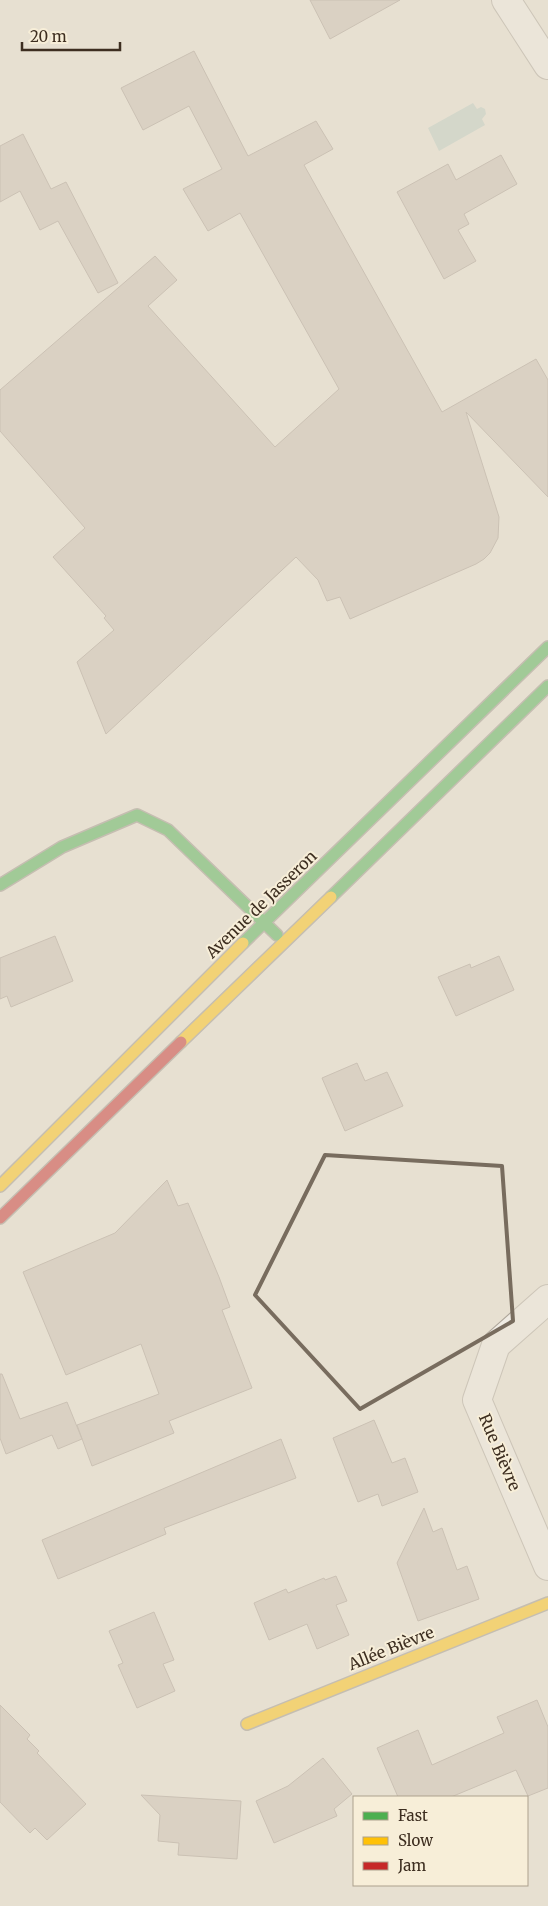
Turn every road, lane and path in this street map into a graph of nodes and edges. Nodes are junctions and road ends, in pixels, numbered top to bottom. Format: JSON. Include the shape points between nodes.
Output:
{"nodes":[{"id":1,"x":506,"y":0,"type":"edge"},
{"id":2,"x":548,"y":65,"type":"edge"},
{"id":3,"x":548,"y":647,"type":"edge"},
{"id":4,"x":548,"y":686,"type":"edge"},
{"id":5,"x":0,"y":886,"type":"edge"},
{"id":6,"x":264,"y":922,"type":"junction"},
{"id":7,"x":284,"y":941,"type":"junction"},
{"id":8,"x":0,"y":1186,"type":"edge"},
{"id":9,"x":0,"y":1218,"type":"edge"},
{"id":10,"x":548,"y":1299,"type":"edge"},
{"id":11,"x":548,"y":1566,"type":"edge"},
{"id":12,"x":548,"y":1603,"type":"edge"},
{"id":13,"x":247,"y":1724,"type":"dead end"}],
"edges":[{"from":1,"to":2,"type":"street"},
{"from":3,"to":6,"type":"main road","name":"Avenue de Jasseron"},
{"from":4,"to":7,"type":"main road"},
{"from":5,"to":6,"type":"main road","via":[[62,847],[137,815],[168,830]]},
{"from":6,"to":7,"type":"main road"},
{"from":6,"to":8,"type":"main road","name":"Avenue de Jasseron"},
{"from":7,"to":9,"type":"main road"},
{"from":10,"to":11,"type":"street","name":"Rue Bièvre","via":[[496,1345],[477,1400]]},
{"from":12,"to":13,"type":"main road","name":"Allée Bièvre"}]}
